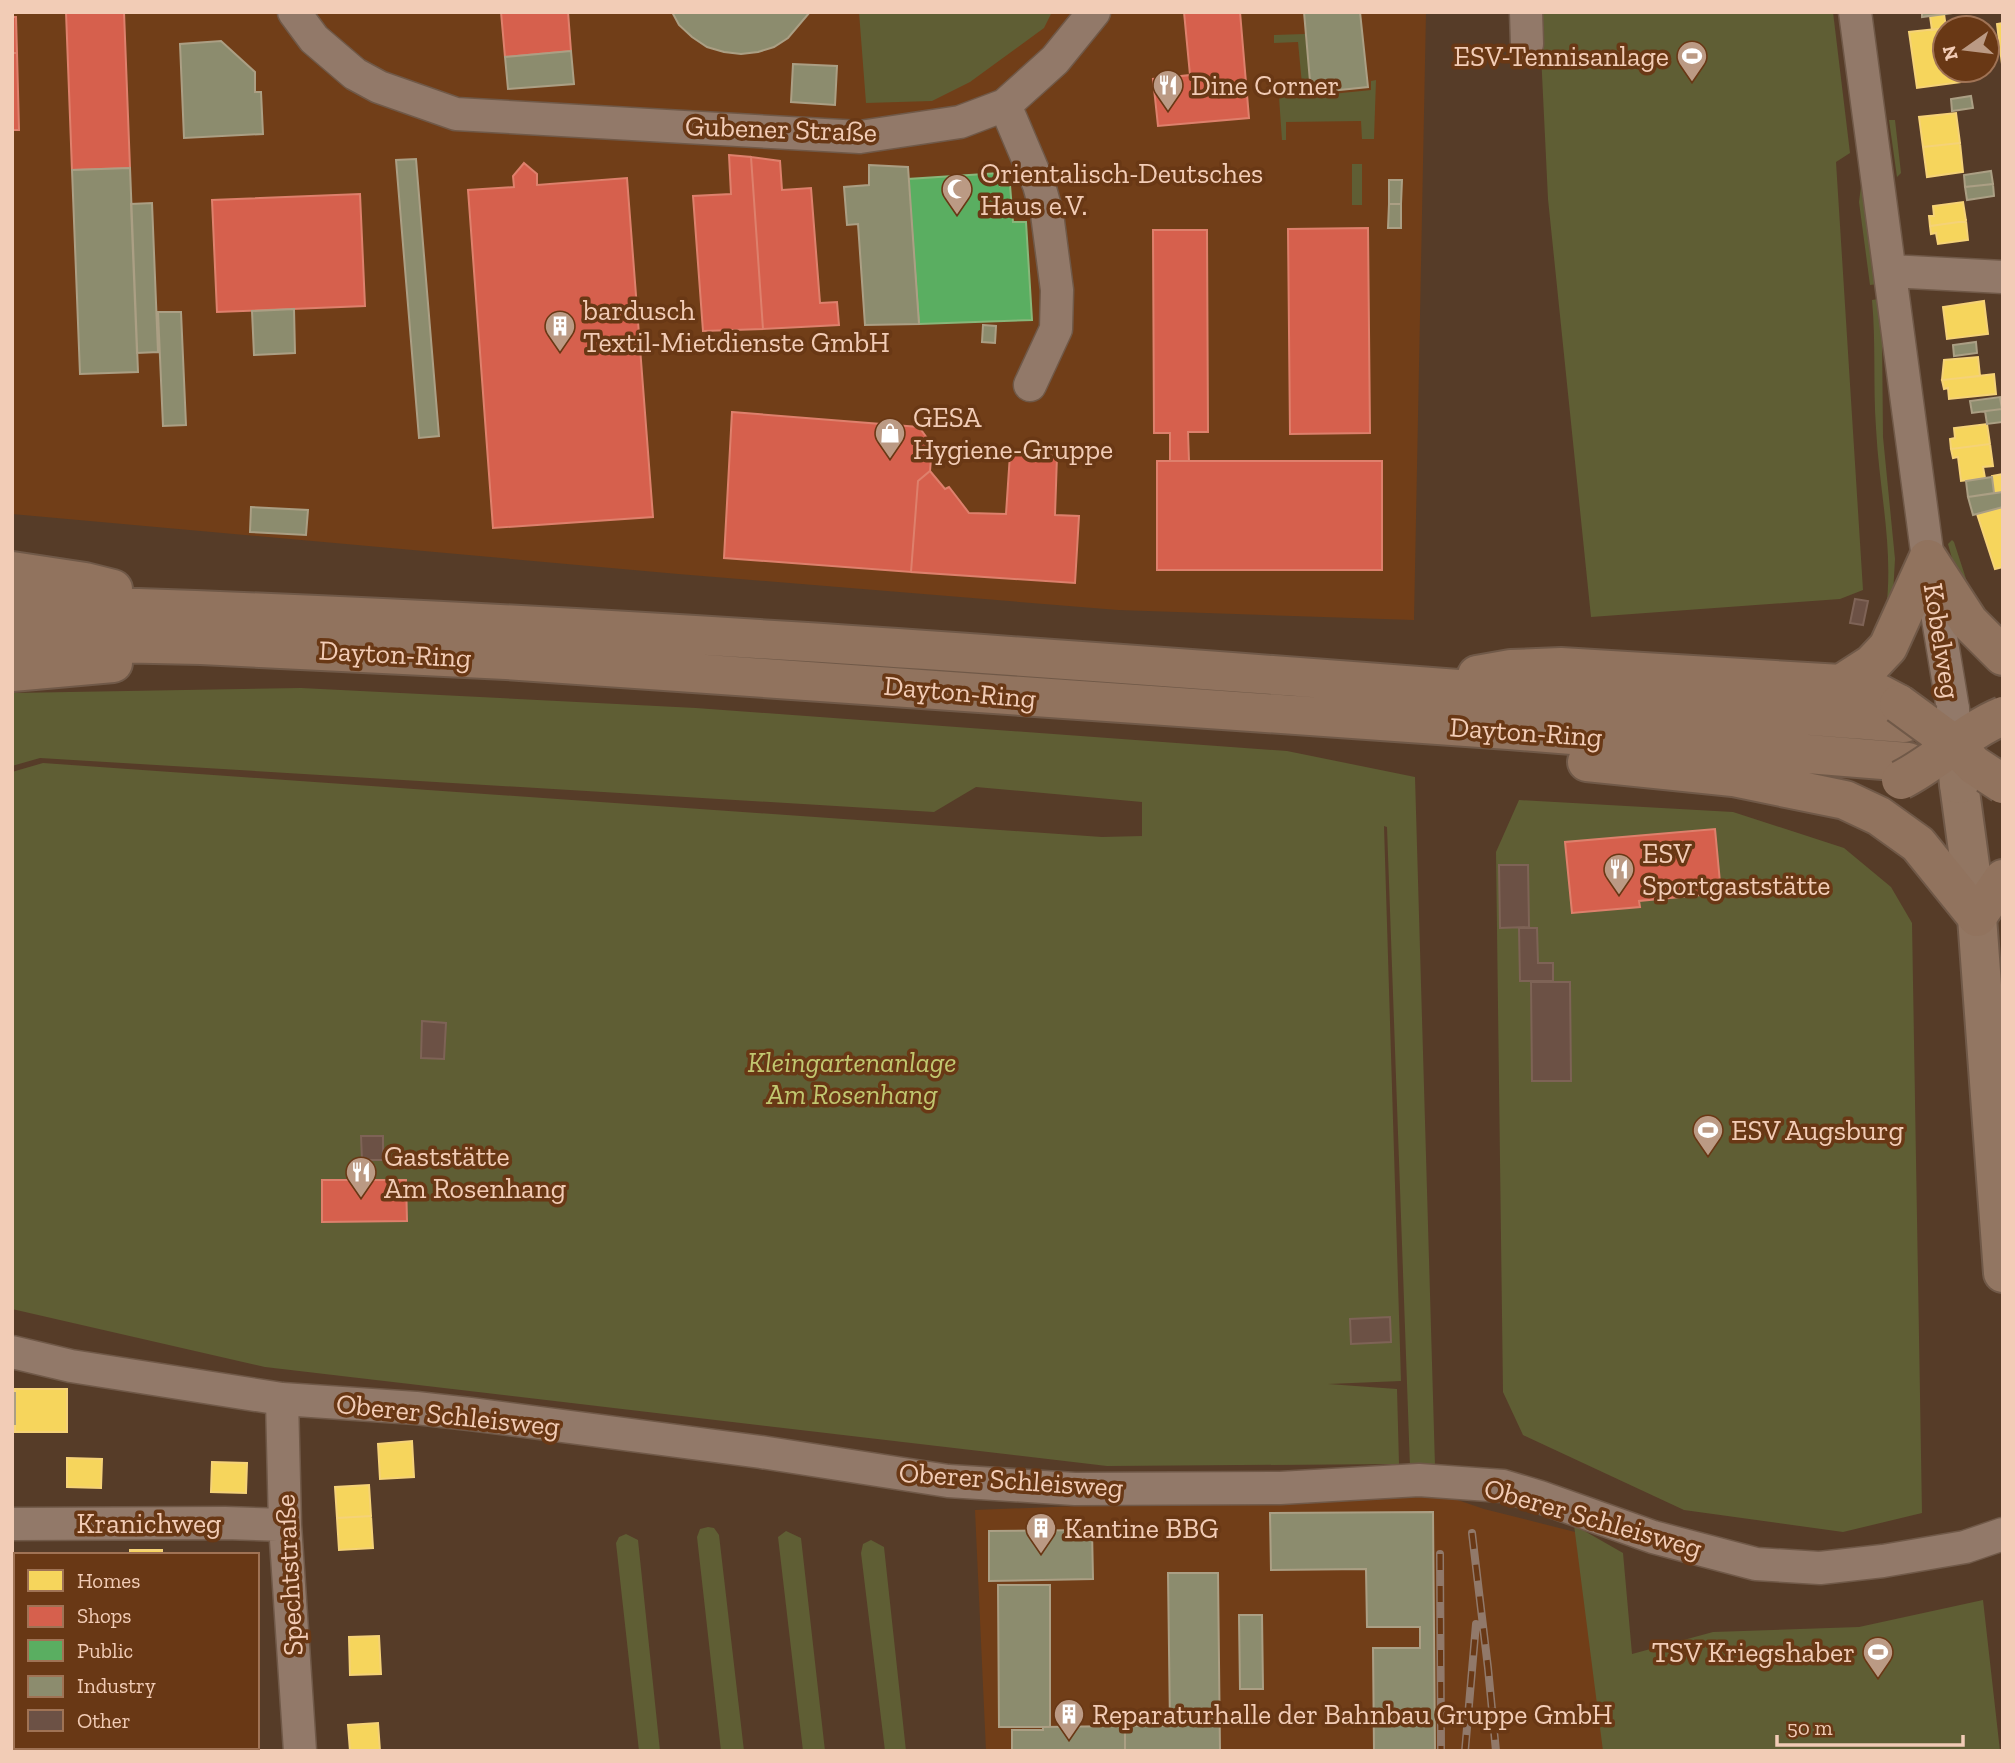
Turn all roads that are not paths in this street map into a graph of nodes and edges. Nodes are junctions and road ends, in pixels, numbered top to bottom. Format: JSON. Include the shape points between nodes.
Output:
{"nodes":[{"id":1,"x":294,"y":12,"type":"edge"},
{"id":2,"x":1094,"y":12,"type":"edge"},
{"id":3,"x":1526,"y":12,"type":"edge"},
{"id":4,"x":1855,"y":12,"type":"edge"},
{"id":5,"x":1527,"y":44,"type":"dead end"},
{"id":6,"x":1005,"y":105,"type":"junction"},
{"id":7,"x":1891,"y":271,"type":"junction"},
{"id":8,"x":2003,"y":277,"type":"edge"},
{"id":9,"x":1030,"y":384,"type":"dead end"},
{"id":10,"x":1928,"y":559,"type":"junction"},
{"id":11,"x":12,"y":571,"type":"edge"},
{"id":12,"x":12,"y":604,"type":"edge"},
{"id":13,"x":183,"y":609,"type":"junction"},
{"id":14,"x":12,"y":641,"type":"edge"},
{"id":15,"x":201,"y":646,"type":"junction"},
{"id":16,"x":2003,"y":656,"type":"edge"},
{"id":17,"x":12,"y":672,"type":"edge"},
{"id":18,"x":1841,"y":684,"type":"junction"},
{"id":19,"x":1406,"y":686,"type":"junction"},
{"id":20,"x":1901,"y":713,"type":"junction"},
{"id":21,"x":2003,"y":716,"type":"edge"},
{"id":22,"x":1422,"y":725,"type":"junction"},
{"id":23,"x":1954,"y":727,"type":"junction"},
{"id":24,"x":1905,"y":771,"type":"junction"},
{"id":25,"x":2003,"y":784,"type":"edge"},
{"id":26,"x":1845,"y":800,"type":"junction"},
{"id":27,"x":2003,"y":879,"type":"edge"},
{"id":28,"x":1977,"y":917,"type":"junction"},
{"id":29,"x":2003,"y":1273,"type":"edge"},
{"id":30,"x":12,"y":1352,"type":"edge"},
{"id":31,"x":282,"y":1399,"type":"junction"},
{"id":32,"x":12,"y":1524,"type":"edge"},
{"id":33,"x":285,"y":1525,"type":"junction"},
{"id":34,"x":2003,"y":1534,"type":"edge"},
{"id":35,"x":300,"y":1751,"type":"edge"}],
"edges":[{"from":1,"to":6,"type":"street","name":"Gubener Straße","via":[[314,39],[355,74],[456,114],[860,137],[960,122]]},
{"from":2,"to":6,"type":"street","via":[[1055,60]]},
{"from":3,"to":5,"type":"street"},
{"from":4,"to":7,"type":"street","name":"Kobelweg"},
{"from":6,"to":9,"type":"street","via":[[1040,185],[1058,290],[1056,329]]},
{"from":7,"to":8,"type":"street"},
{"from":7,"to":10,"type":"street","name":"Kobelweg"},
{"from":10,"to":16,"type":"highway","via":[[1969,622]]},
{"from":10,"to":18,"type":"highway","via":[[1888,647]]},
{"from":10,"to":23,"type":"street","name":"Kobelweg"},
{"from":11,"to":13,"type":"highway","via":[[85,582]]},
{"from":12,"to":13,"type":"highway","name":"Dayton-Ring"},
{"from":13,"to":19,"type":"highway","name":"Dayton-Ring","via":[[508,624]]},
{"from":14,"to":15,"type":"highway","name":"Dayton-Ring"},
{"from":15,"to":17,"type":"highway","via":[[115,663]]},
{"from":15,"to":22,"type":"highway","name":"Dayton-Ring","via":[[743,675]]},
{"from":18,"to":19,"type":"highway","via":[[1561,667],[1511,669]]},
{"from":18,"to":20,"type":"highway","via":[[1880,694]]},
{"from":19,"to":20,"type":"highway","name":"Dayton-Ring"},
{"from":20,"to":23,"type":"highway","bridge":true,"via":[[1913,712]]},
{"from":21,"to":23,"type":"highway","bridge":true},
{"from":22,"to":24,"type":"highway","name":"Dayton-Ring"},
{"from":22,"to":26,"type":"highway","via":[[1549,759],[1733,776]]},
{"from":23,"to":24,"type":"highway","bridge":true,"via":[[1919,772]]},
{"from":23,"to":25,"type":"highway","bridge":true,"via":[[1974,765]]},
{"from":23,"to":28,"type":"main road","name":"Kobelweg","bridge":true},
{"from":24,"to":26,"type":"highway"},
{"from":26,"to":28,"type":"highway","via":[[1907,834]]},
{"from":27,"to":28,"type":"highway"},
{"from":28,"to":29,"type":"main road","name":"Kobelweg"},
{"from":30,"to":31,"type":"street","name":"Oberer Schleisweg","via":[[71,1366]]},
{"from":31,"to":33,"type":"street","name":"Spechtstraße"},
{"from":31,"to":34,"type":"street","name":"Oberer Schleisweg","via":[[470,1414],[1000,1485],[1269,1488],[1419,1480],[1503,1486],[1653,1537],[1756,1564],[1820,1567],[1883,1561],[1965,1547]]},
{"from":32,"to":33,"type":"street","name":"Kranichweg"},
{"from":33,"to":35,"type":"street","name":"Spechtstraße"}]}
